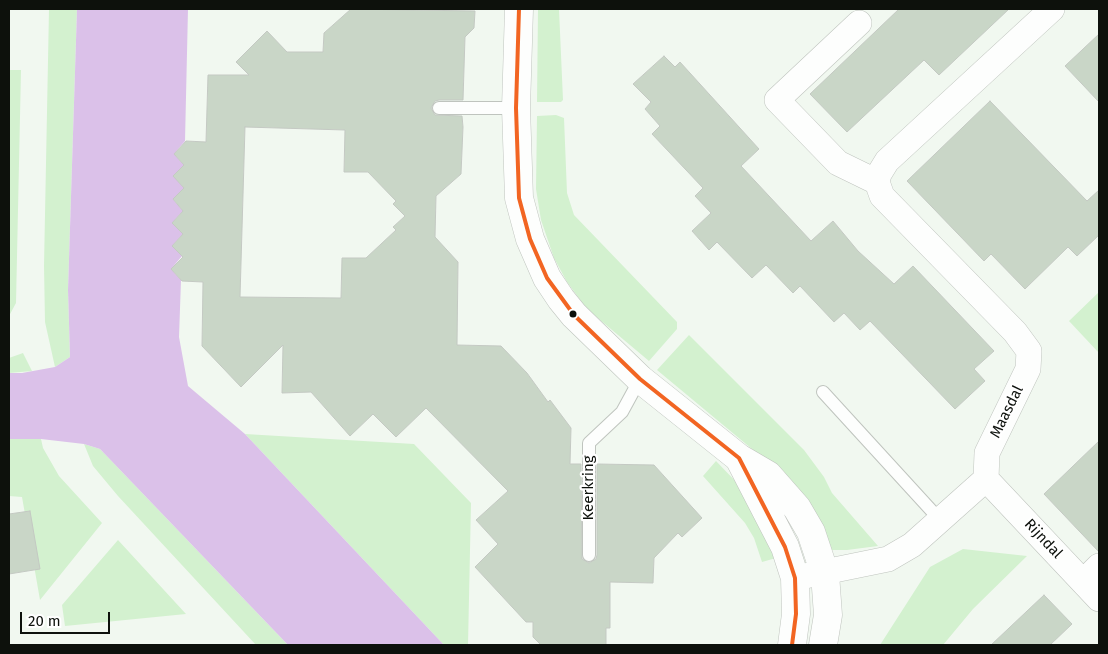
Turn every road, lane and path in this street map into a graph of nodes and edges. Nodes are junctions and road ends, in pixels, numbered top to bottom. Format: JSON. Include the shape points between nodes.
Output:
{"nodes":[{"id":1,"x":519,"y":9,"type":"edge"},
{"id":2,"x":1052,"y":9,"type":"edge"},
{"id":3,"x":859,"y":23,"type":"dead end"},
{"id":4,"x":439,"y":108,"type":"dead end"},
{"id":5,"x":516,"y":108,"type":"junction"},
{"id":6,"x":877,"y":182,"type":"junction"},
{"id":7,"x":640,"y":379,"type":"junction"},
{"id":8,"x":823,"y":392,"type":"dead end"},
{"id":9,"x":738,"y":458,"type":"junction"},
{"id":10,"x":986,"y":478,"type":"junction"},
{"id":11,"x":941,"y":520,"type":"junction"},
{"id":12,"x":588,"y":555,"type":"dead end"},
{"id":13,"x":825,"y":574,"type":"junction"},
{"id":14,"x":795,"y":578,"type":"junction"},
{"id":15,"x":1094,"y":582,"type":"edge"},
{"id":16,"x":792,"y":645,"type":"edge"},
{"id":17,"x":823,"y":645,"type":"edge"}],
"edges":[{"from":1,"to":5,"type":"street"},
{"from":2,"to":6,"type":"street","via":[[887,161]]},
{"from":3,"to":6,"type":"street","via":[[777,100],[838,163]]},
{"from":4,"to":5,"type":"lane"},
{"from":5,"to":7,"type":"street","via":[[518,198],[530,239],[547,278],[574,315]]},
{"from":6,"to":10,"type":"street","name":"Maasdal","via":[[882,196],[1029,350],[1028,369],[987,453]]},
{"from":7,"to":9,"type":"street"},
{"from":7,"to":12,"type":"lane","name":"Keerkring","via":[[622,412],[590,444]]},
{"from":8,"to":11,"type":"lane"},
{"from":9,"to":13,"type":"street","via":[[768,475],[796,508],[810,532]]},
{"from":9,"to":14,"type":"street","via":[[785,547]]},
{"from":10,"to":11,"type":"street"},
{"from":10,"to":15,"type":"street","name":"Rijndal"},
{"from":11,"to":13,"type":"street","via":[[912,545],[888,559]]},
{"from":13,"to":14,"type":"street"},
{"from":13,"to":17,"type":"street","via":[[828,615]]},
{"from":14,"to":16,"type":"street","via":[[796,614]]}]}
